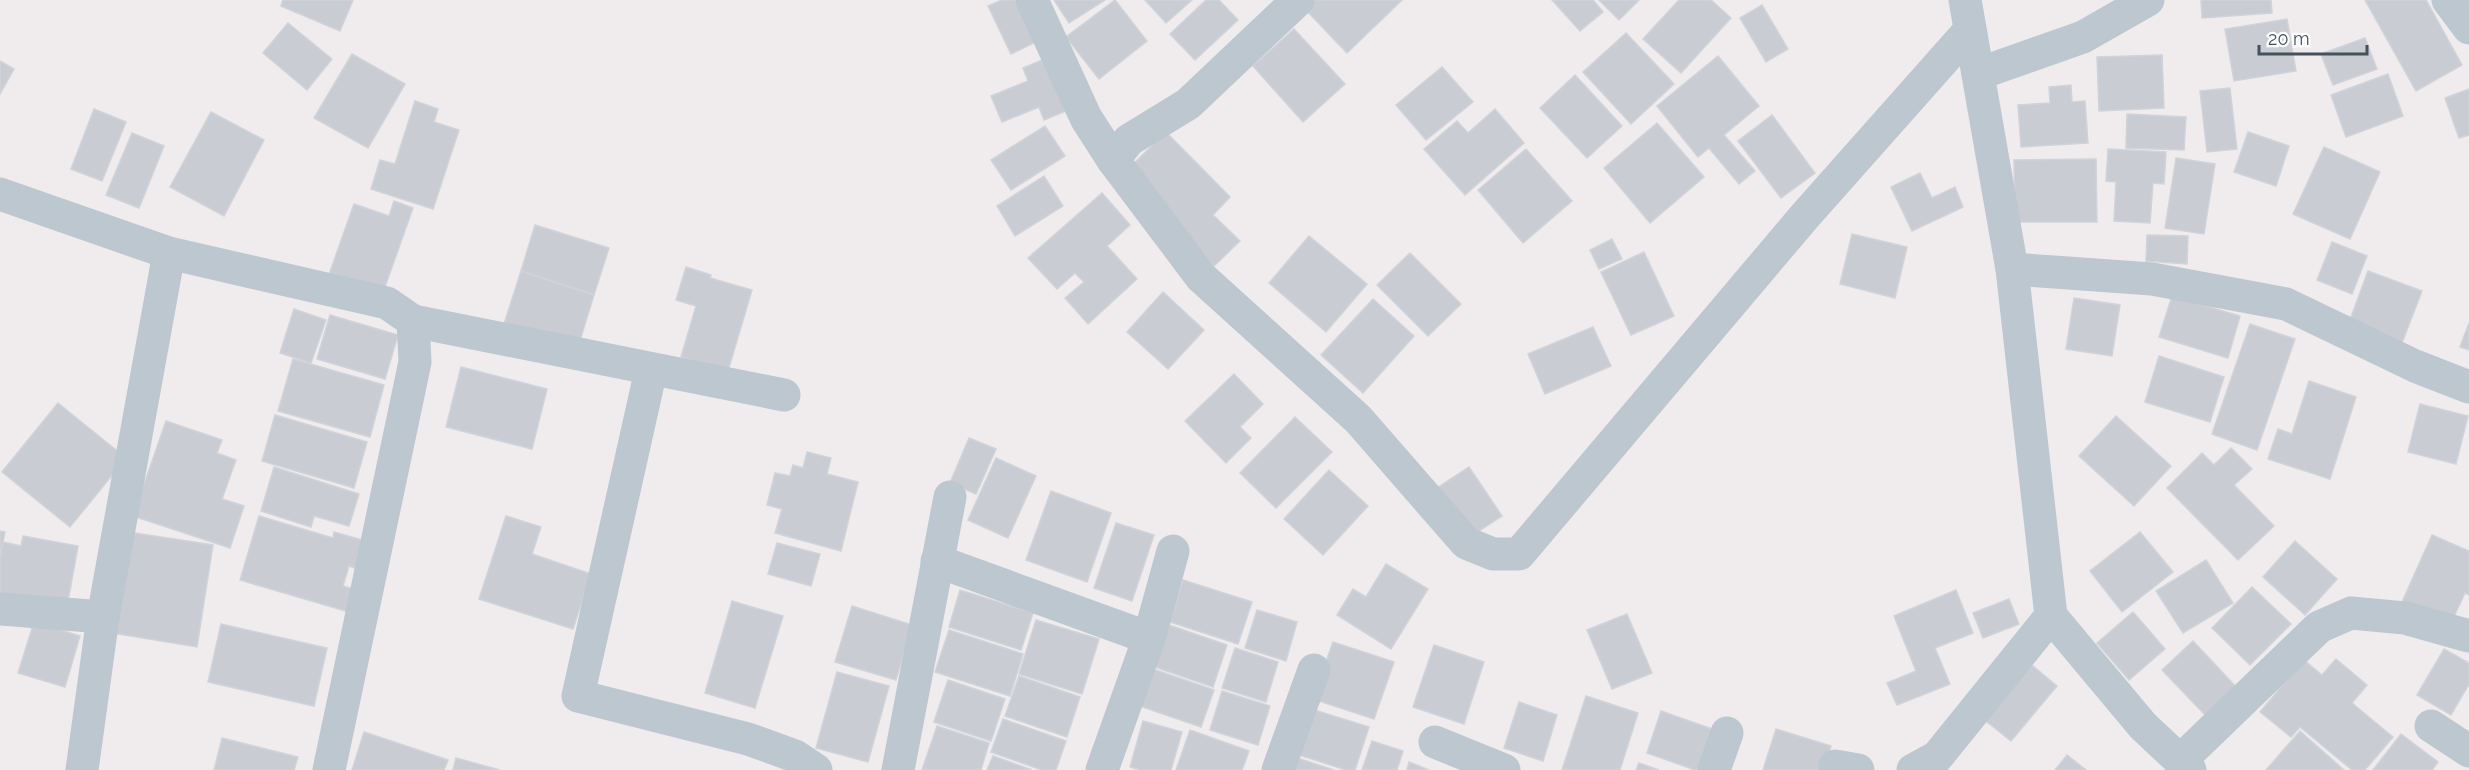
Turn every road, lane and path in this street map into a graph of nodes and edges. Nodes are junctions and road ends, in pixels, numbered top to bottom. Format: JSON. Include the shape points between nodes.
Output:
{"nodes":[{"id":1,"x":1032,"y":0,"type":"edge"},
{"id":2,"x":1298,"y":0,"type":"edge"},
{"id":3,"x":2148,"y":0,"type":"edge"},
{"id":4,"x":2448,"y":0,"type":"edge"},
{"id":5,"x":1968,"y":15,"type":"edge"},
{"id":6,"x":2469,"y":28,"type":"edge"},
{"id":7,"x":1978,"y":74,"type":"junction"},
{"id":8,"x":1113,"y":160,"type":"junction"},
{"id":9,"x":0,"y":194,"type":"edge"},
{"id":10,"x":169,"y":253,"type":"junction"},
{"id":11,"x":2012,"y":269,"type":"junction"},
{"id":12,"x":413,"y":321,"type":"junction"},
{"id":13,"x":651,"y":370,"type":"junction"},
{"id":14,"x":2469,"y":387,"type":"edge"},
{"id":15,"x":784,"y":395,"type":"dead end"},
{"id":16,"x":950,"y":497,"type":"dead end"},
{"id":17,"x":1173,"y":551,"type":"dead end"},
{"id":18,"x":937,"y":561,"type":"junction"},
{"id":19,"x":0,"y":609,"type":"edge"},
{"id":20,"x":2051,"y":616,"type":"junction"},
{"id":21,"x":103,"y":617,"type":"junction"},
{"id":22,"x":2469,"y":636,"type":"edge"},
{"id":23,"x":1149,"y":638,"type":"junction"},
{"id":24,"x":1314,"y":670,"type":"dead end"},
{"id":25,"x":2431,"y":726,"type":"dead end"},
{"id":26,"x":1728,"y":733,"type":"dead end"},
{"id":27,"x":1435,"y":742,"type":"dead end"},
{"id":28,"x":2469,"y":751,"type":"edge"},
{"id":29,"x":2185,"y":765,"type":"edge"},
{"id":30,"x":82,"y":770,"type":"edge"},
{"id":31,"x":329,"y":770,"type":"edge"},
{"id":32,"x":816,"y":770,"type":"edge"},
{"id":33,"x":898,"y":770,"type":"edge"},
{"id":34,"x":1102,"y":770,"type":"edge"},
{"id":35,"x":1278,"y":770,"type":"edge"},
{"id":36,"x":1504,"y":770,"type":"edge"},
{"id":37,"x":1714,"y":770,"type":"edge"},
{"id":38,"x":1913,"y":770,"type":"edge"}],
"edges":[{"from":1,"to":8,"type":"street","via":[[1086,118]]},
{"from":2,"to":8,"type":"street","via":[[1188,104],[1129,140]]},
{"from":3,"to":7,"type":"street","via":[[2083,37]]},
{"from":4,"to":6,"type":"street"},
{"from":5,"to":7,"type":"street"},
{"from":5,"to":8,"type":"street","via":[[1519,554],[1493,554],[1466,543],[1358,419],[1201,277]]},
{"from":7,"to":11,"type":"street"},
{"from":9,"to":10,"type":"street"},
{"from":10,"to":12,"type":"street","via":[[387,303]]},
{"from":10,"to":21,"type":"street"},
{"from":11,"to":14,"type":"street","via":[[2152,279],[2286,304],[2415,366]]},
{"from":11,"to":20,"type":"street"},
{"from":12,"to":13,"type":"street"},
{"from":12,"to":31,"type":"street","via":[[415,362]]},
{"from":13,"to":15,"type":"street"},
{"from":13,"to":32,"type":"street","via":[[578,696],[748,740],[795,756]]},
{"from":16,"to":18,"type":"street"},
{"from":17,"to":23,"type":"street"},
{"from":18,"to":23,"type":"street"},
{"from":18,"to":33,"type":"street"},
{"from":19,"to":21,"type":"street"},
{"from":20,"to":29,"type":"street","via":[[2143,726]]},
{"from":20,"to":38,"type":"street","via":[[1937,757]]},
{"from":21,"to":30,"type":"street"},
{"from":22,"to":29,"type":"street","via":[[2404,618],[2351,613],[2319,627]]},
{"from":23,"to":34,"type":"street"},
{"from":24,"to":35,"type":"street"},
{"from":25,"to":28,"type":"street"},
{"from":26,"to":37,"type":"street"},
{"from":27,"to":36,"type":"street"}]}
